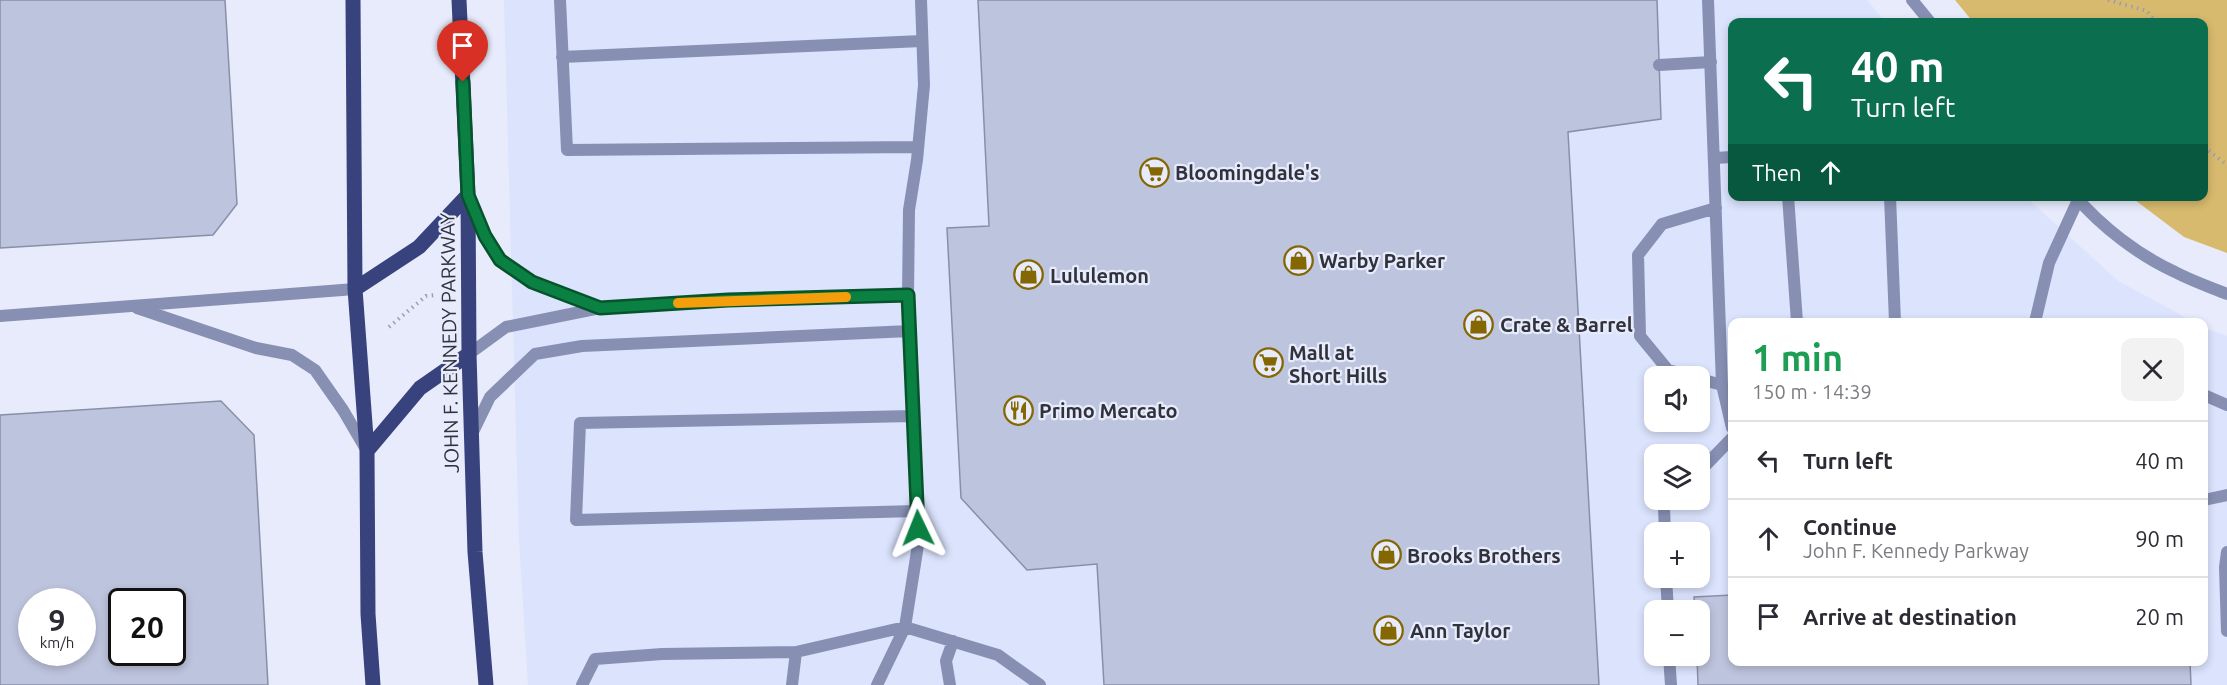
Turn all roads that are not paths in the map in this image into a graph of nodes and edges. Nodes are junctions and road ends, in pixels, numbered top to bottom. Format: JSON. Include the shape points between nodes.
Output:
{"nodes":[{"id":1,"x":353,"y":0,"type":"edge"},
{"id":2,"x":459,"y":0,"type":"edge"},
{"id":3,"x":560,"y":0,"type":"edge"},
{"id":4,"x":921,"y":0,"type":"edge"},
{"id":5,"x":1708,"y":0,"type":"edge"},
{"id":6,"x":1912,"y":0,"type":"edge"},
{"id":7,"x":1927,"y":18,"type":"edge"},
{"id":8,"x":922,"y":41,"type":"junction"},
{"id":9,"x":562,"y":57,"type":"junction"},
{"id":10,"x":1711,"y":62,"type":"junction"},
{"id":11,"x":1659,"y":65,"type":"dead end"},
{"id":12,"x":918,"y":147,"type":"junction"},
{"id":13,"x":1728,"y":157,"type":"edge"},
{"id":14,"x":1715,"y":158,"type":"junction"},
{"id":15,"x":468,"y":195,"type":"junction"},
{"id":16,"x":1788,"y":201,"type":"edge"},
{"id":17,"x":1890,"y":201,"type":"edge"},
{"id":18,"x":2075,"y":201,"type":"edge"},
{"id":19,"x":2079,"y":201,"type":"edge"},
{"id":20,"x":1716,"y":208,"type":"junction"},
{"id":21,"x":355,"y":289,"type":"junction"},
{"id":22,"x":2227,"y":294,"type":"edge"},
{"id":23,"x":908,"y":295,"type":"junction"},
{"id":24,"x":130,"y":306,"type":"junction"},
{"id":25,"x":600,"y":308,"type":"junction"},
{"id":26,"x":0,"y":316,"type":"edge"},
{"id":27,"x":1797,"y":318,"type":"edge"},
{"id":28,"x":1895,"y":318,"type":"edge"},
{"id":29,"x":2036,"y":318,"type":"edge"},
{"id":30,"x":909,"y":331,"type":"junction"},
{"id":31,"x":469,"y":354,"type":"junction"},
{"id":32,"x":1665,"y":366,"type":"edge"},
{"id":33,"x":1710,"y":382,"type":"edge"},
{"id":34,"x":1722,"y":385,"type":"junction"},
{"id":35,"x":2208,"y":397,"type":"edge"},
{"id":36,"x":2227,"y":405,"type":"edge"},
{"id":37,"x":1728,"y":411,"type":"edge"},
{"id":38,"x":913,"y":416,"type":"junction"},
{"id":39,"x":472,"y":435,"type":"junction"},
{"id":40,"x":1728,"y":442,"type":"edge"},
{"id":41,"x":367,"y":451,"type":"junction"},
{"id":42,"x":1710,"y":461,"type":"edge"},
{"id":43,"x":2227,"y":495,"type":"edge"},
{"id":44,"x":2208,"y":499,"type":"edge"},
{"id":45,"x":917,"y":511,"type":"junction"},
{"id":46,"x":2227,"y":552,"type":"edge"},
{"id":47,"x":905,"y":627,"type":"junction"},
{"id":48,"x":2227,"y":631,"type":"edge"},
{"id":49,"x":953,"y":641,"type":"junction"},
{"id":50,"x":796,"y":652,"type":"junction"},
{"id":51,"x":1670,"y":666,"type":"edge"},
{"id":52,"x":881,"y":682,"type":"edge"},
{"id":53,"x":373,"y":685,"type":"edge"},
{"id":54,"x":486,"y":685,"type":"edge"},
{"id":55,"x":582,"y":685,"type":"edge"},
{"id":56,"x":792,"y":685,"type":"edge"},
{"id":57,"x":950,"y":685,"type":"edge"},
{"id":58,"x":1040,"y":685,"type":"edge"},
{"id":59,"x":1671,"y":685,"type":"edge"}],
"edges":[{"from":1,"to":21,"type":"main road"},
{"from":2,"to":15,"type":"main road","name":"JOHN F. KENNEDY PARKWAY"},
{"from":3,"to":9,"type":"street"},
{"from":4,"to":8,"type":"street"},
{"from":5,"to":10,"type":"street"},
{"from":6,"to":7,"type":"street"},
{"from":8,"to":9,"type":"street"},
{"from":8,"to":12,"type":"street","via":[[924,85]]},
{"from":9,"to":12,"type":"street","via":[[567,150]]},
{"from":10,"to":11,"type":"street"},
{"from":10,"to":14,"type":"street"},
{"from":12,"to":23,"type":"street","via":[[909,210]]},
{"from":13,"to":14,"type":"street"},
{"from":14,"to":20,"type":"street"},
{"from":15,"to":21,"type":"main road","via":[[419,247]]},
{"from":15,"to":25,"type":"street","via":[[500,260],[532,282]]},
{"from":15,"to":31,"type":"main road","name":"JOHN F. KENNEDY PARKWAY"},
{"from":16,"to":27,"type":"street"},
{"from":17,"to":28,"type":"street"},
{"from":18,"to":29,"type":"street","via":[[2049,264]]},
{"from":19,"to":22,"type":"street","via":[[2146,256],[2175,273]]},
{"from":20,"to":32,"type":"street","via":[[1662,224],[1638,255],[1640,336]]},
{"from":20,"to":34,"type":"street"},
{"from":21,"to":24,"type":"street"},
{"from":21,"to":41,"type":"main road"},
{"from":23,"to":25,"type":"street"},
{"from":23,"to":30,"type":"street"},
{"from":24,"to":26,"type":"street"},
{"from":24,"to":41,"type":"street","via":[[256,348],[292,355],[315,370]]},
{"from":25,"to":31,"type":"street","via":[[506,327]]},
{"from":30,"to":38,"type":"street"},
{"from":30,"to":39,"type":"street","via":[[582,346],[535,354],[490,397]]},
{"from":31,"to":39,"type":"main road","name":"JOHN F. KENNEDY PARKWAY"},
{"from":31,"to":41,"type":"main road","via":[[420,387]]},
{"from":33,"to":34,"type":"street"},
{"from":34,"to":37,"type":"street"},
{"from":35,"to":36,"type":"street"},
{"from":38,"to":45,"type":"street"},
{"from":38,"to":45,"type":"street","via":[[580,423],[576,520]]},
{"from":39,"to":54,"type":"main road","name":"JOHN F. KENNEDY PARKWAY","via":[[475,552]]},
{"from":40,"to":42,"type":"street"},
{"from":41,"to":53,"type":"main road","via":[[368,614]]},
{"from":43,"to":44,"type":"street"},
{"from":45,"to":47,"type":"street","via":[[918,545]]},
{"from":46,"to":48,"type":"street"},
{"from":47,"to":49,"type":"street"},
{"from":47,"to":50,"type":"street"},
{"from":47,"to":52,"type":"street"},
{"from":49,"to":57,"type":"street","via":[[946,661]]},
{"from":49,"to":58,"type":"street","via":[[998,655]]},
{"from":50,"to":55,"type":"street","via":[[595,659]]},
{"from":50,"to":56,"type":"street"},
{"from":51,"to":59,"type":"street"}]}
